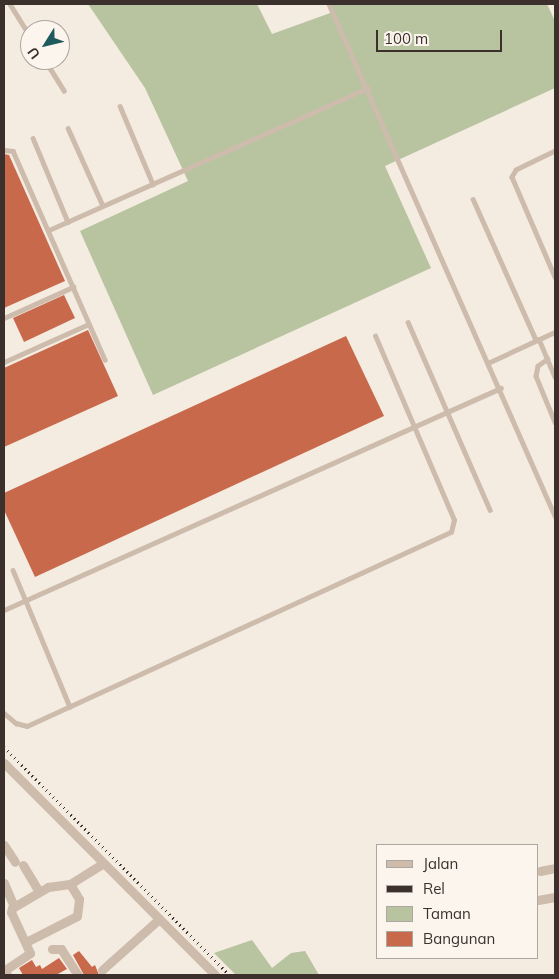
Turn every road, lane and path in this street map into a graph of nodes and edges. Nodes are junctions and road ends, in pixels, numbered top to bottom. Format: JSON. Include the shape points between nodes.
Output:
{"nodes":[{"id":1,"x":10,"y":4,"type":"edge"},
{"id":2,"x":329,"y":4,"type":"edge"},
{"id":3,"x":20,"y":20,"type":"edge"},
{"id":4,"x":51,"y":70,"type":"edge"},
{"id":5,"x":368,"y":88,"type":"junction"},
{"id":6,"x":64,"y":91,"type":"dead end"},
{"id":7,"x":120,"y":106,"type":"dead end"},
{"id":8,"x":68,"y":128,"type":"dead end"},
{"id":9,"x":33,"y":138,"type":"dead end"},
{"id":10,"x":4,"y":150,"type":"edge"},
{"id":11,"x":555,"y":151,"type":"edge"},
{"id":12,"x":153,"y":184,"type":"junction"},
{"id":13,"x":473,"y":199,"type":"dead end"},
{"id":14,"x":103,"y":206,"type":"junction"},
{"id":15,"x":68,"y":222,"type":"junction"},
{"id":16,"x":49,"y":230,"type":"junction"},
{"id":17,"x":555,"y":277,"type":"edge"},
{"id":18,"x":73,"y":287,"type":"junction"},
{"id":19,"x":4,"y":318,"type":"edge"},
{"id":20,"x":408,"y":322,"type":"dead end"},
{"id":21,"x":89,"y":324,"type":"junction"},
{"id":22,"x":555,"y":332,"type":"edge"},
{"id":23,"x":375,"y":336,"type":"dead end"},
{"id":24,"x":538,"y":340,"type":"junction"},
{"id":25,"x":106,"y":360,"type":"dead end"},
{"id":26,"x":548,"y":360,"type":"junction"},
{"id":27,"x":4,"y":362,"type":"edge"},
{"id":28,"x":490,"y":362,"type":"junction"},
{"id":29,"x":555,"y":377,"type":"edge"},
{"id":30,"x":501,"y":388,"type":"junction"},
{"id":31,"x":448,"y":412,"type":"junction"},
{"id":32,"x":555,"y":422,"type":"edge"},
{"id":33,"x":414,"y":427,"type":"junction"},
{"id":34,"x":490,"y":510,"type":"dead end"},
{"id":35,"x":555,"y":516,"type":"edge"},
{"id":36,"x":12,"y":570,"type":"dead end"},
{"id":37,"x":26,"y":601,"type":"junction"},
{"id":38,"x":4,"y":610,"type":"edge"},
{"id":39,"x":70,"y":706,"type":"junction"},
{"id":40,"x":4,"y":713,"type":"edge"},
{"id":41,"x":4,"y":763,"type":"edge"},
{"id":42,"x":5,"y":851,"type":"edge"},
{"id":43,"x":103,"y":863,"type":"junction"},
{"id":44,"x":555,"y":868,"type":"edge"},
{"id":45,"x":540,"y":871,"type":"dead end"},
{"id":46,"x":4,"y":883,"type":"edge"},
{"id":47,"x":70,"y":884,"type":"junction"},
{"id":48,"x":40,"y":892,"type":"junction"},
{"id":49,"x":555,"y":897,"type":"edge"},
{"id":50,"x":539,"y":900,"type":"edge"},
{"id":51,"x":14,"y":906,"type":"junction"},
{"id":52,"x":159,"y":919,"type":"junction"},
{"id":53,"x":26,"y":942,"type":"junction"},
{"id":54,"x":52,"y":949,"type":"dead end"},
{"id":55,"x":102,"y":970,"type":"dead end"},
{"id":56,"x":6,"y":975,"type":"edge"},
{"id":57,"x":78,"y":975,"type":"edge"},
{"id":58,"x":215,"y":975,"type":"edge"}],
"edges":[{"from":1,"to":3,"type":"lane"},
{"from":2,"to":5,"type":"lane"},
{"from":4,"to":6,"type":"lane"},
{"from":5,"to":12,"type":"lane"},
{"from":5,"to":28,"type":"lane"},
{"from":7,"to":12,"type":"lane"},
{"from":8,"to":14,"type":"lane"},
{"from":9,"to":15,"type":"lane"},
{"from":10,"to":16,"type":"lane","via":[[13,151]]},
{"from":11,"to":17,"type":"lane","via":[[516,170],[512,177]]},
{"from":12,"to":14,"type":"lane"},
{"from":13,"to":24,"type":"lane"},
{"from":14,"to":15,"type":"lane"},
{"from":15,"to":16,"type":"lane"},
{"from":16,"to":18,"type":"lane"},
{"from":18,"to":19,"type":"lane"},
{"from":18,"to":21,"type":"lane"},
{"from":20,"to":31,"type":"lane"},
{"from":21,"to":25,"type":"lane"},
{"from":21,"to":27,"type":"lane"},
{"from":22,"to":24,"type":"lane"},
{"from":23,"to":33,"type":"lane"},
{"from":24,"to":26,"type":"lane"},
{"from":24,"to":28,"type":"lane"},
{"from":26,"to":29,"type":"lane"},
{"from":26,"to":32,"type":"lane","via":[[538,366],[536,376]]},
{"from":28,"to":30,"type":"lane"},
{"from":30,"to":31,"type":"lane"},
{"from":30,"to":35,"type":"lane"},
{"from":31,"to":33,"type":"lane"},
{"from":31,"to":34,"type":"lane"},
{"from":33,"to":37,"type":"lane"},
{"from":33,"to":39,"type":"lane","via":[[454,520],[451,532]]},
{"from":36,"to":37,"type":"lane"},
{"from":37,"to":38,"type":"lane"},
{"from":37,"to":39,"type":"lane"},
{"from":39,"to":40,"type":"lane","via":[[28,726],[16,723]]},
{"from":41,"to":43,"type":"street"},
{"from":42,"to":48,"type":"street"},
{"from":43,"to":47,"type":"street"},
{"from":43,"to":52,"type":"street"},
{"from":44,"to":45,"type":"street"},
{"from":46,"to":51,"type":"street"},
{"from":47,"to":48,"type":"street","via":[[52,886]]},
{"from":47,"to":53,"type":"street","via":[[79,899],[77,916]]},
{"from":48,"to":51,"type":"street"},
{"from":49,"to":50,"type":"street"},
{"from":51,"to":53,"type":"street","via":[[11,912]]},
{"from":52,"to":55,"type":"street"},
{"from":52,"to":58,"type":"street"},
{"from":53,"to":56,"type":"street","via":[[29,956],[6,970]]},
{"from":54,"to":57,"type":"street","via":[[61,950]]}]}
